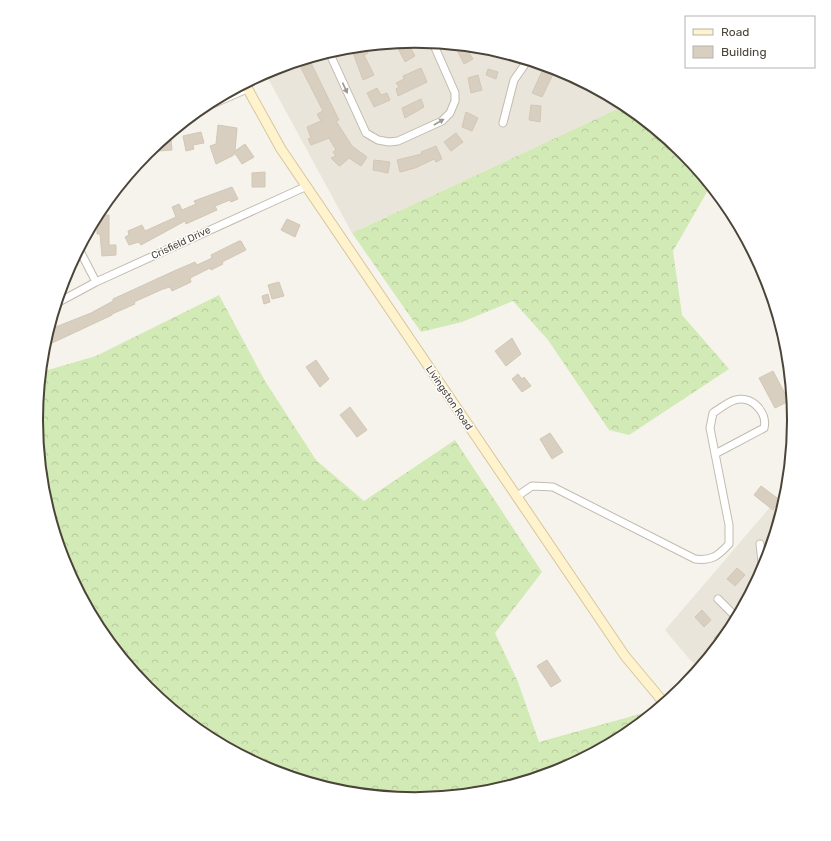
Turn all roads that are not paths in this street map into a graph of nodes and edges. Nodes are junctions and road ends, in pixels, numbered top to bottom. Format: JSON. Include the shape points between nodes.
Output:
{"nodes":[{"id":1,"x":435,"y":49,"type":"edge"},
{"id":2,"x":332,"y":58,"type":"edge"},
{"id":3,"x":525,"y":65,"type":"edge"},
{"id":4,"x":247,"y":88,"type":"edge"},
{"id":5,"x":503,"y":123,"type":"dead end"},
{"id":6,"x":306,"y":186,"type":"junction"},
{"id":7,"x":82,"y":254,"type":"edge"},
{"id":8,"x":96,"y":282,"type":"junction"},
{"id":9,"x":64,"y":299,"type":"edge"},
{"id":10,"x":715,"y":454,"type":"junction"},
{"id":11,"x":516,"y":497,"type":"junction"},
{"id":12,"x":760,"y":544,"type":"dead end"},
{"id":13,"x":762,"y":559,"type":"edge"},
{"id":14,"x":718,"y":598,"type":"dead end"},
{"id":15,"x":733,"y":614,"type":"edge"},
{"id":16,"x":662,"y":700,"type":"edge"}],
"edges":[{"from":2,"to":1,"type":"street","one_way":true,"via":[[364,129],[370,136],[389,142],[398,141],[442,121],[455,101],[455,93]]},
{"from":3,"to":5,"type":"street","via":[[514,80]]},
{"from":4,"to":6,"type":"main road","name":"Livingston Road","via":[[281,149]]},
{"from":6,"to":8,"type":"street","name":"Crisfield Drive"},
{"from":6,"to":11,"type":"main road","name":"Livingston Road"},
{"from":7,"to":8,"type":"street"},
{"from":8,"to":9,"type":"street","name":"Crisfield Drive"},
{"from":10,"to":10,"type":"street","via":[[710,428],[713,413],[736,400],[747,400],[761,409],[766,420],[764,428]]},
{"from":10,"to":11,"type":"street","via":[[729,525],[729,544],[717,557],[705,560],[695,559],[553,487],[532,486]]},
{"from":11,"to":16,"type":"main road","name":"Livingston Road","via":[[625,656]]},
{"from":12,"to":13,"type":"street"},
{"from":14,"to":15,"type":"street"}]}
